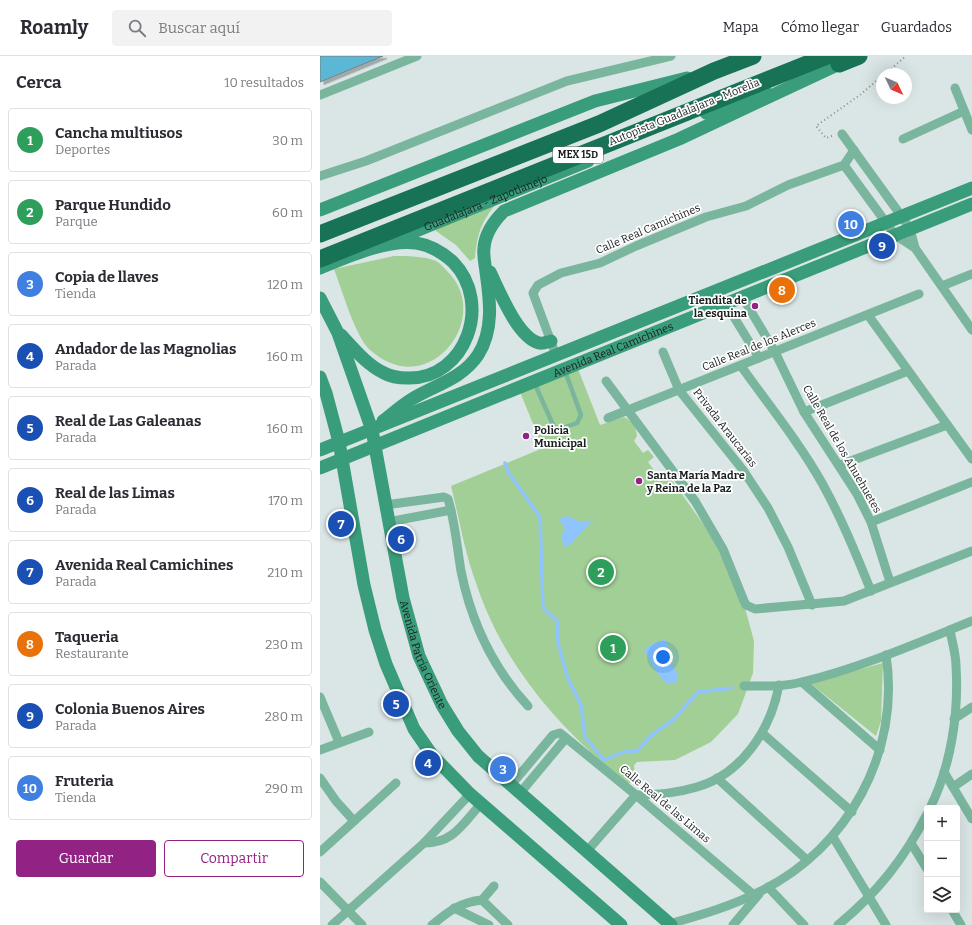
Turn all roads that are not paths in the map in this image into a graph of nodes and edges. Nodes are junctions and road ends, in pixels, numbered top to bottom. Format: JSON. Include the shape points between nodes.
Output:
{"nodes":[{"id":1,"x":417,"y":56,"type":"edge"},
{"id":2,"x":753,"y":56,"type":"edge"},
{"id":3,"x":859,"y":56,"type":"edge"},
{"id":4,"x":667,"y":57,"type":"edge"},
{"id":5,"x":833,"y":60,"type":"edge"},
{"id":6,"x":714,"y":71,"type":"junction"},
{"id":7,"x":955,"y":88,"type":"dead end"},
{"id":8,"x":320,"y":95,"type":"edge"},
{"id":9,"x":964,"y":111,"type":"junction"},
{"id":10,"x":972,"y":130,"type":"edge"},
{"id":11,"x":842,"y":134,"type":"road end"},
{"id":12,"x":903,"y":139,"type":"dead end"},
{"id":13,"x":854,"y":150,"type":"junction"},
{"id":14,"x":844,"y":165,"type":"junction"},
{"id":15,"x":320,"y":176,"type":"edge"},
{"id":16,"x":972,"y":188,"type":"edge"},
{"id":17,"x":972,"y":204,"type":"edge"},
{"id":18,"x":320,"y":210,"type":"edge"},
{"id":19,"x":902,"y":217,"type":"junction"},
{"id":20,"x":887,"y":223,"type":"junction"},
{"id":21,"x":910,"y":229,"type":"junction"},
{"id":22,"x":322,"y":233,"type":"edge"},
{"id":23,"x":895,"y":235,"type":"junction"},
{"id":24,"x":379,"y":246,"type":"junction"},
{"id":25,"x":915,"y":248,"type":"junction"},
{"id":26,"x":485,"y":261,"type":"junction"},
{"id":27,"x":323,"y":262,"type":"edge"},
{"id":28,"x":972,"y":274,"type":"edge"},
{"id":29,"x":942,"y":286,"type":"junction"},
{"id":30,"x":718,"y":291,"type":"junction"},
{"id":31,"x":919,"y":294,"type":"dead end"},
{"id":32,"x":742,"y":296,"type":"junction"},
{"id":33,"x":320,"y":298,"type":"edge"},
{"id":34,"x":726,"y":303,"type":"junction"},
{"id":35,"x":868,"y":315,"type":"junction"},
{"id":36,"x":972,"y":330,"type":"edge"},
{"id":37,"x":338,"y":332,"type":"junction"},
{"id":38,"x":551,"y":341,"type":"junction"},
{"id":39,"x":663,"y":352,"type":"dead end"},
{"id":40,"x":775,"y":352,"type":"junction"},
{"id":41,"x":556,"y":355,"type":"junction"},
{"id":42,"x":759,"y":358,"type":"junction"},
{"id":43,"x":741,"y":366,"type":"junction"},
{"id":44,"x":564,"y":370,"type":"junction"},
{"id":45,"x":908,"y":371,"type":"junction"},
{"id":46,"x":606,"y":381,"type":"dead end"},
{"id":47,"x":534,"y":382,"type":"junction"},
{"id":48,"x":322,"y":387,"type":"edge"},
{"id":49,"x":679,"y":390,"type":"junction"},
{"id":50,"x":627,"y":411,"type":"junction"},
{"id":51,"x":804,"y":412,"type":"junction"},
{"id":52,"x":608,"y":418,"type":"dead end"},
{"id":53,"x":947,"y":425,"type":"junction"},
{"id":54,"x":372,"y":430,"type":"junction"},
{"id":55,"x":339,"y":442,"type":"junction"},
{"id":56,"x":376,"y":445,"type":"junction"},
{"id":57,"x":320,"y":450,"type":"edge"},
{"id":58,"x":342,"y":459,"type":"junction"},
{"id":59,"x":972,"y":459,"type":"edge"},
{"id":60,"x":840,"y":465,"type":"junction"},
{"id":61,"x":320,"y":468,"type":"edge"},
{"id":62,"x":972,"y":482,"type":"edge"},
{"id":63,"x":385,"y":506,"type":"junction"},
{"id":64,"x":450,"y":510,"type":"junction"},
{"id":65,"x":388,"y":522,"type":"junction"},
{"id":66,"x":871,"y":522,"type":"junction"},
{"id":67,"x":972,"y":551,"type":"edge"},
{"id":68,"x":890,"y":582,"type":"junction"},
{"id":69,"x":871,"y":591,"type":"junction"},
{"id":70,"x":812,"y":605,"type":"junction"},
{"id":71,"x":972,"y":621,"type":"edge"},
{"id":72,"x":950,"y":630,"type":"junction"},
{"id":73,"x":886,"y":655,"type":"junction"},
{"id":74,"x":802,"y":682,"type":"junction"},
{"id":75,"x":779,"y":685,"type":"junction"},
{"id":76,"x":744,"y":686,"type":"dead end"},
{"id":77,"x":320,"y":697,"type":"edge"},
{"id":78,"x":528,"y":706,"type":"dead end"},
{"id":79,"x":972,"y":707,"type":"edge"},
{"id":80,"x":954,"y":719,"type":"junction"},
{"id":81,"x":369,"y":732,"type":"dead end"},
{"id":82,"x":763,"y":734,"type":"junction"},
{"id":83,"x":566,"y":738,"type":"junction"},
{"id":84,"x":339,"y":742,"type":"junction"},
{"id":85,"x":320,"y":750,"type":"edge"},
{"id":86,"x":880,"y":750,"type":"junction"},
{"id":87,"x":944,"y":772,"type":"junction"},
{"id":88,"x":972,"y":774,"type":"edge"},
{"id":89,"x":320,"y":778,"type":"edge"},
{"id":90,"x":717,"y":778,"type":"junction"},
{"id":91,"x":396,"y":783,"type":"dead end"},
{"id":92,"x":953,"y":787,"type":"junction"},
{"id":93,"x":515,"y":789,"type":"junction"},
{"id":94,"x":470,"y":794,"type":"junction"},
{"id":95,"x":636,"y":795,"type":"junction"},
{"id":96,"x":481,"y":804,"type":"junction"},
{"id":97,"x":931,"y":805,"type":"edge"},
{"id":98,"x":852,"y":812,"type":"junction"},
{"id":99,"x":924,"y":819,"type":"edge"},
{"id":100,"x":972,"y":819,"type":"edge"},
{"id":101,"x":354,"y":822,"type":"junction"},
{"id":102,"x":832,"y":837,"type":"junction"},
{"id":103,"x":424,"y":843,"type":"junction"},
{"id":104,"x":911,"y":843,"type":"junction"},
{"id":105,"x":587,"y":851,"type":"junction"},
{"id":106,"x":320,"y":852,"type":"edge"},
{"id":107,"x":807,"y":860,"type":"junction"},
{"id":108,"x":924,"y":864,"type":"edge"},
{"id":109,"x":320,"y":882,"type":"edge"},
{"id":110,"x":494,"y":886,"type":"dead end"},
{"id":111,"x":760,"y":892,"type":"junction"},
{"id":112,"x":869,"y":898,"type":"junction"},
{"id":113,"x":482,"y":900,"type":"junction"},
{"id":114,"x":454,"y":908,"type":"junction"},
{"id":115,"x":348,"y":911,"type":"junction"},
{"id":116,"x":954,"y":913,"type":"edge"},
{"id":117,"x":670,"y":924,"type":"edge"},
{"id":118,"x":332,"y":925,"type":"edge"},
{"id":119,"x":362,"y":925,"type":"edge"},
{"id":120,"x":432,"y":925,"type":"edge"},
{"id":121,"x":489,"y":925,"type":"edge"},
{"id":122,"x":508,"y":925,"type":"edge"},
{"id":123,"x":621,"y":925,"type":"edge"},
{"id":124,"x":732,"y":925,"type":"edge"},
{"id":125,"x":804,"y":925,"type":"edge"},
{"id":126,"x":838,"y":925,"type":"edge"},
{"id":127,"x":886,"y":925,"type":"edge"},
{"id":128,"x":961,"y":925,"type":"edge"}],
"edges":[{"from":1,"to":8,"type":"street"},
{"from":2,"to":6,"type":"highway","name":"Autopista Guadalajara - Morelia","number":"MEX 15D"},
{"from":3,"to":5,"type":"highway","name":"Autopista Guadalajara - Morelia"},
{"from":4,"to":15,"type":"street","via":[[567,81]]},
{"from":5,"to":24,"type":"main road","name":"Guadalajara - Zapotlanejo"},
{"from":5,"to":26,"type":"main road","via":[[625,162],[512,206],[496,219],[489,230],[484,249]]},
{"from":5,"to":27,"type":"highway","name":"Autopista Guadalajara - Morelia","number":"MEX 15D"},
{"from":6,"to":18,"type":"main road","via":[[595,101]]},
{"from":6,"to":22,"type":"highway","name":"Autopista Guadalajara - Morelia","number":"MEX 15D","via":[[599,124]]},
{"from":7,"to":9,"type":"street"},
{"from":9,"to":10,"type":"street"},
{"from":9,"to":12,"type":"street"},
{"from":11,"to":13,"type":"street"},
{"from":13,"to":14,"type":"street"},
{"from":13,"to":19,"type":"street"},
{"from":14,"to":20,"type":"street"},
{"from":14,"to":38,"type":"street","name":"Calle Real Camichines","via":[[788,185],[746,206],[706,217],[600,263],[561,273],[538,284],[533,292]]},
{"from":16,"to":19,"type":"main road","name":"Avenida Real Camichines"},
{"from":17,"to":21,"type":"main road","name":"Avenida Real Camichines"},
{"from":19,"to":20,"type":"main road","name":"Avenida Real Camichines"},
{"from":19,"to":21,"type":"street"},
{"from":20,"to":23,"type":"street"},
{"from":20,"to":30,"type":"main road","name":"Avenida Real Camichines"},
{"from":21,"to":23,"type":"main road","name":"Avenida Real Camichines"},
{"from":21,"to":25,"type":"street"},
{"from":23,"to":25,"type":"street"},
{"from":23,"to":32,"type":"main road","name":"Avenida Real Camichines"},
{"from":24,"to":27,"type":"main road"},
{"from":24,"to":37,"type":"main road","via":[[417,243],[435,250],[454,263],[471,293],[472,315],[464,342],[453,359],[438,370],[422,377],[399,377],[384,373],[375,367]]},
{"from":25,"to":29,"type":"street"},
{"from":26,"to":38,"type":"main road","via":[[507,309],[518,324],[536,342]]},
{"from":26,"to":54,"type":"main road","via":[[490,317],[484,343],[477,356],[457,376],[413,398]]},
{"from":28,"to":29,"type":"street"},
{"from":29,"to":36,"type":"street"},
{"from":30,"to":34,"type":"street"},
{"from":30,"to":41,"type":"main road","name":"Avenida Real Camichines"},
{"from":31,"to":35,"type":"street","name":"Calle Real de los Alerces"},
{"from":32,"to":34,"type":"main road","name":"Avenida Real Camichines"},
{"from":32,"to":40,"type":"street","name":"Calle Real de los Ahuehuetes"},
{"from":33,"to":37,"type":"main road","name":"Avenida Patria Oriente"},
{"from":34,"to":42,"type":"street"},
{"from":34,"to":44,"type":"main road","name":"Avenida Real Camichines"},
{"from":35,"to":40,"type":"street","name":"Calle Real de los Alerces"},
{"from":35,"to":45,"type":"street"},
{"from":37,"to":54,"type":"main road","name":"Avenida Patria Oriente"},
{"from":38,"to":41,"type":"street","name":"Calle Real Camichines"},
{"from":39,"to":49,"type":"street","name":"Privada Araucarias"},
{"from":40,"to":42,"type":"street","name":"Calle Real de los Alerces"},
{"from":40,"to":51,"type":"street","name":"Calle Real de los Ahuehuetes"},
{"from":41,"to":54,"type":"main road","name":"Avenida Real Camichines"},
{"from":42,"to":43,"type":"street","name":"Calle Real de los Alerces"},
{"from":43,"to":49,"type":"street","name":"Calle Real de los Alerces"},
{"from":43,"to":69,"type":"street","via":[[783,423],[822,483],[851,542]]},
{"from":44,"to":47,"type":"main road","name":"Avenida Real Camichines"},
{"from":44,"to":47,"type":"lane","via":[[581,415],[577,423],[560,430],[554,427]]},
{"from":45,"to":51,"type":"street"},
{"from":45,"to":53,"type":"street"},
{"from":46,"to":50,"type":"street"},
{"from":47,"to":56,"type":"main road","name":"Avenida Real Camichines"},
{"from":48,"to":55,"type":"main road"},
{"from":49,"to":50,"type":"street","name":"Calle Real de los Alerces"},
{"from":49,"to":70,"type":"street","name":"Privada Araucarias","via":[[746,474],[768,508]]},
{"from":50,"to":52,"type":"street","name":"Calle Real de los Alerces"},
{"from":50,"to":70,"type":"street","via":[[699,508],[725,552],[746,605],[755,610]]},
{"from":51,"to":60,"type":"street","name":"Calle Real de los Ahuehuetes"},
{"from":53,"to":59,"type":"street"},
{"from":53,"to":60,"type":"street"},
{"from":54,"to":55,"type":"main road","name":"Avenida Real Camichines"},
{"from":54,"to":56,"type":"main road","name":"Avenida Patria Oriente"},
{"from":54,"to":58,"type":"main road"},
{"from":55,"to":57,"type":"main road","name":"Avenida Real Camichines"},
{"from":55,"to":58,"type":"main road"},
{"from":56,"to":58,"type":"main road","name":"Avenida Real Camichines"},
{"from":56,"to":63,"type":"main road","name":"Avenida Patria Oriente"},
{"from":58,"to":61,"type":"main road","name":"Avenida Real Camichines"},
{"from":58,"to":94,"type":"main road","via":[[364,585],[386,664],[414,729],[432,755]]},
{"from":60,"to":66,"type":"street","name":"Calle Real de los Ahuehuetes"},
{"from":62,"to":66,"type":"street"},
{"from":63,"to":64,"type":"street","via":[[444,497],[448,500]]},
{"from":63,"to":65,"type":"main road","name":"Avenida Patria Oriente"},
{"from":64,"to":65,"type":"street"},
{"from":64,"to":78,"type":"street","via":[[466,596],[478,629],[503,675]]},
{"from":65,"to":93,"type":"main road","name":"Avenida Patria Oriente","via":[[409,624],[429,680],[458,730],[478,756]]},
{"from":66,"to":68,"type":"street","name":"Calle Real de los Ahuehuetes"},
{"from":67,"to":68,"type":"street"},
{"from":68,"to":69,"type":"street"},
{"from":69,"to":70,"type":"street","via":[[844,601]]},
{"from":71,"to":72,"type":"street"},
{"from":72,"to":73,"type":"street"},
{"from":72,"to":80,"type":"street","via":[[956,665]]},
{"from":73,"to":74,"type":"street"},
{"from":73,"to":86,"type":"street","via":[[888,696]]},
{"from":74,"to":75,"type":"street"},
{"from":74,"to":86,"type":"street"},
{"from":75,"to":76,"type":"street"},
{"from":75,"to":82,"type":"street","via":[[772,715]]},
{"from":77,"to":84,"type":"street"},
{"from":79,"to":80,"type":"street"},
{"from":80,"to":87,"type":"street"},
{"from":81,"to":84,"type":"street"},
{"from":82,"to":90,"type":"street","via":[[734,766]]},
{"from":82,"to":98,"type":"street"},
{"from":83,"to":93,"type":"street"},
{"from":83,"to":93,"type":"street","name":"Calle Real de las Limas","via":[[556,732]]},
{"from":83,"to":95,"type":"street","name":"Calle Real de las Limas"},
{"from":84,"to":85,"type":"street"},
{"from":86,"to":98,"type":"street","via":[[872,773]]},
{"from":87,"to":92,"type":"street"},
{"from":87,"to":97,"type":"street"},
{"from":88,"to":92,"type":"street"},
{"from":89,"to":101,"type":"street"},
{"from":90,"to":95,"type":"street","via":[[698,787],[676,792]]},
{"from":90,"to":107,"type":"street"},
{"from":91,"to":101,"type":"street"},
{"from":92,"to":100,"type":"street"},
{"from":93,"to":105,"type":"main road","name":"Avenida Patria Oriente"},
{"from":94,"to":96,"type":"main road"},
{"from":94,"to":103,"type":"street"},
{"from":95,"to":105,"type":"street"},
{"from":95,"to":111,"type":"street","name":"Calle Real de las Limas"},
{"from":96,"to":103,"type":"street","via":[[449,838],[440,842]]},
{"from":96,"to":123,"type":"main road"},
{"from":98,"to":102,"type":"street"},
{"from":99,"to":104,"type":"street"},
{"from":101,"to":106,"type":"street"},
{"from":102,"to":107,"type":"street"},
{"from":102,"to":112,"type":"street"},
{"from":103,"to":115,"type":"street"},
{"from":104,"to":108,"type":"street"},
{"from":104,"to":112,"type":"street"},
{"from":105,"to":117,"type":"main road","name":"Avenida Patria Oriente"},
{"from":107,"to":111,"type":"street"},
{"from":109,"to":115,"type":"street"},
{"from":110,"to":113,"type":"street"},
{"from":111,"to":117,"type":"street","via":[[727,906]]},
{"from":111,"to":124,"type":"street"},
{"from":111,"to":125,"type":"street","name":"Calle Real de las Limas"},
{"from":112,"to":126,"type":"street"},
{"from":112,"to":127,"type":"street"},
{"from":113,"to":114,"type":"street"},
{"from":113,"to":122,"type":"street"},
{"from":114,"to":120,"type":"street"},
{"from":114,"to":121,"type":"street"},
{"from":115,"to":118,"type":"street"},
{"from":115,"to":119,"type":"street"},
{"from":116,"to":128,"type":"street"}]}
